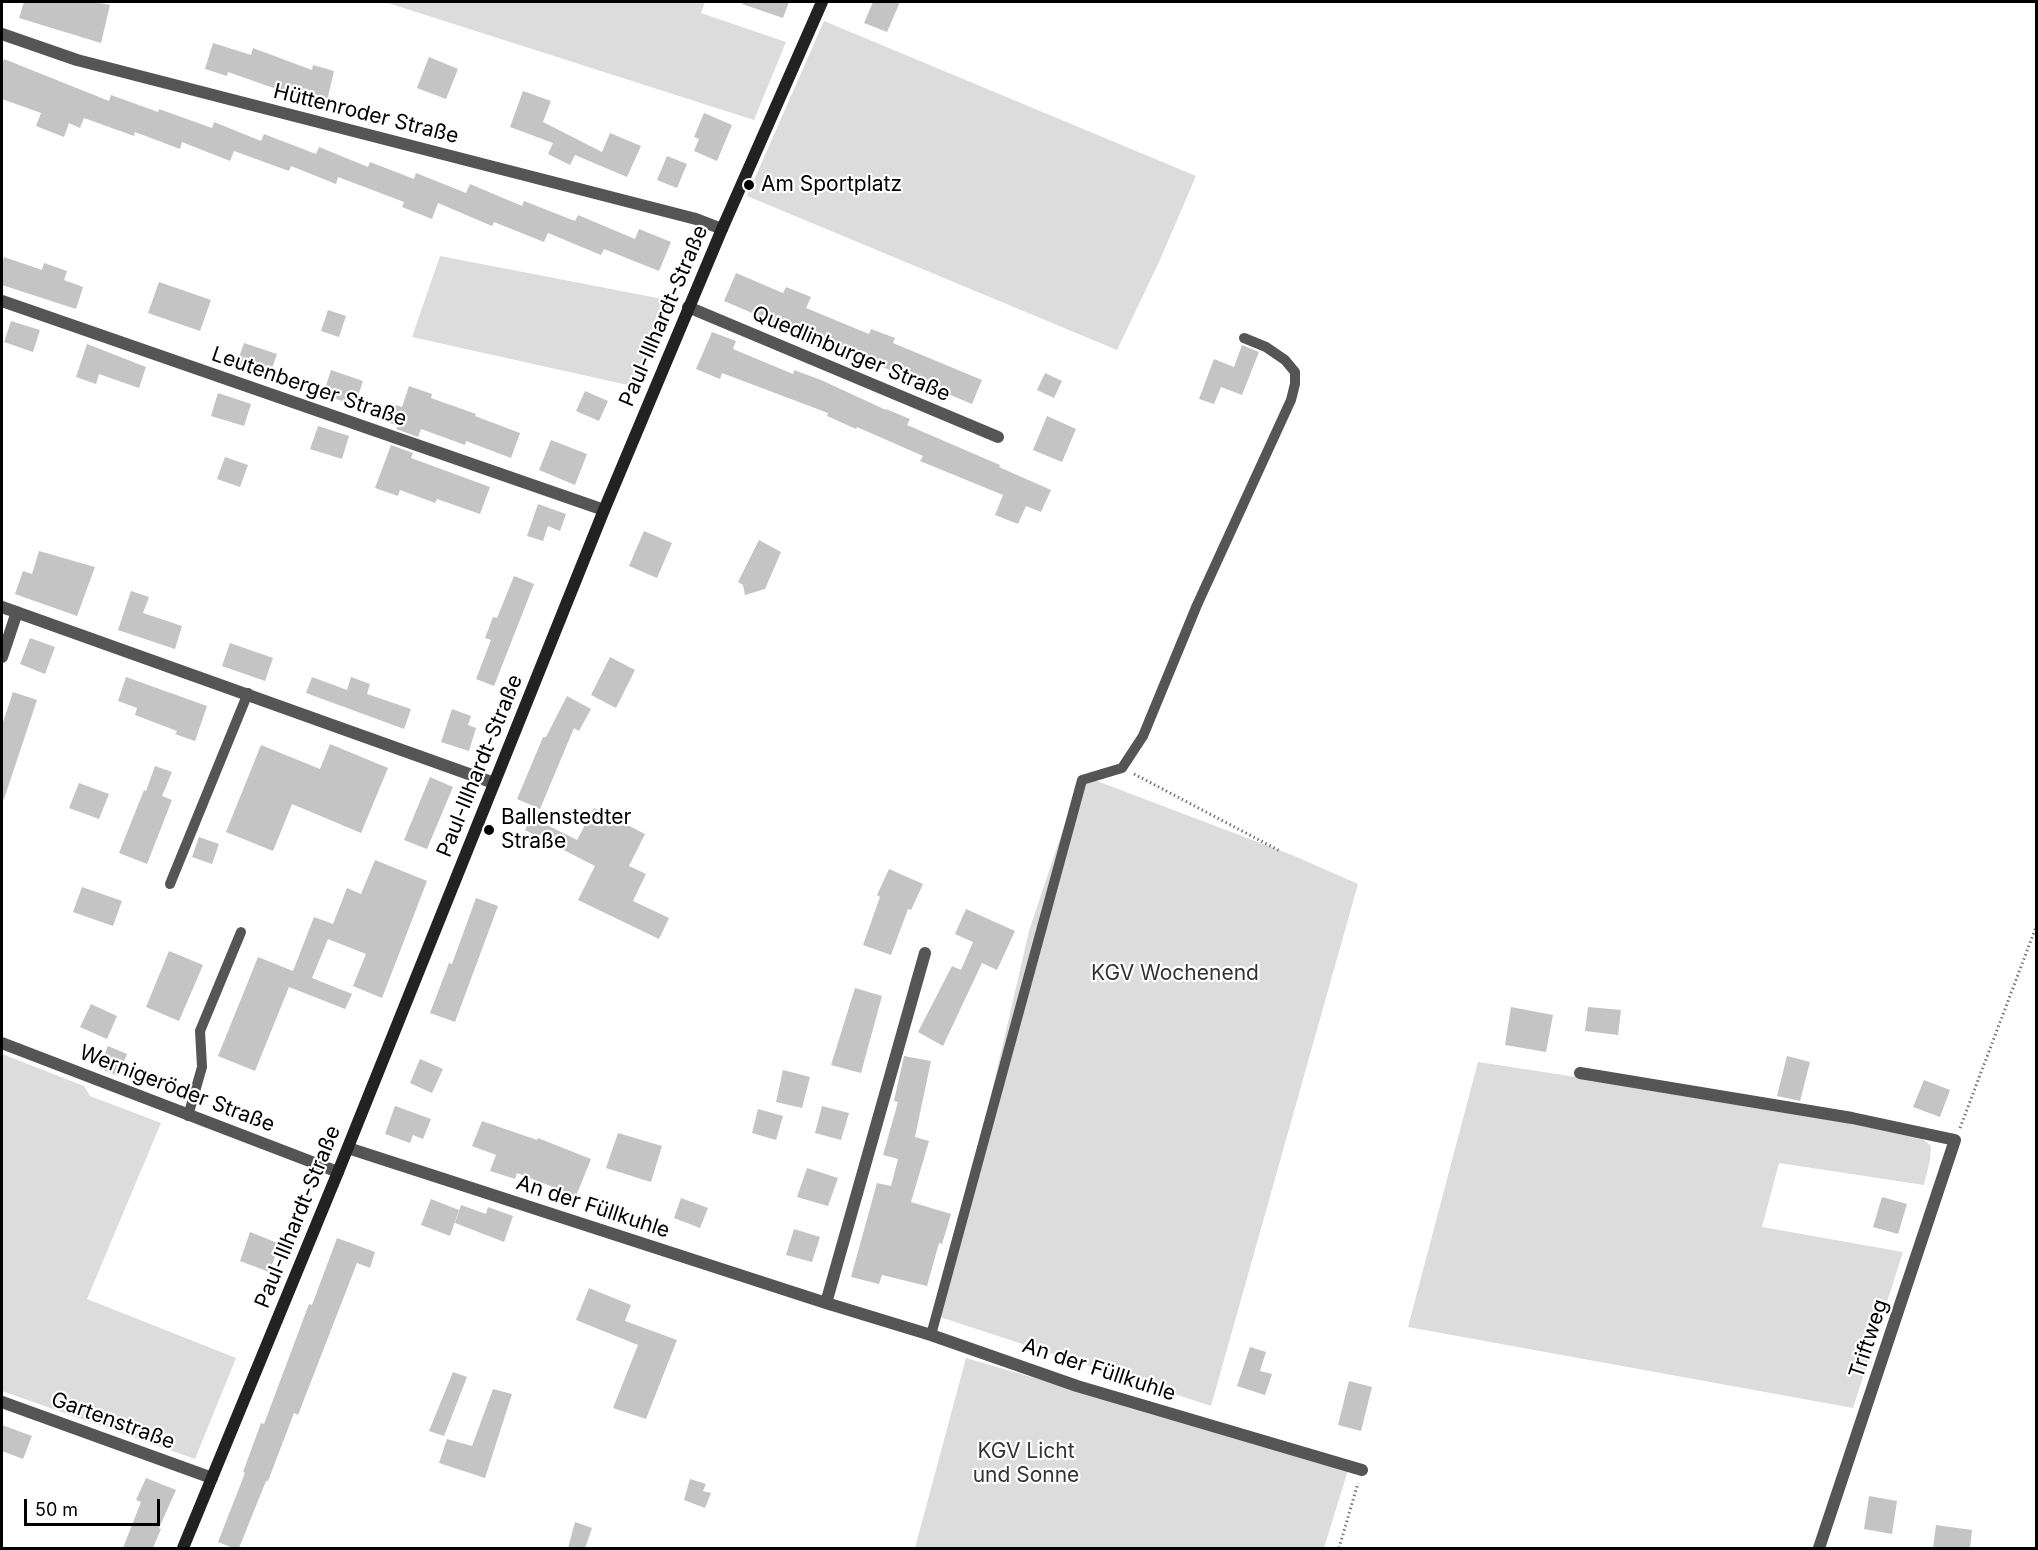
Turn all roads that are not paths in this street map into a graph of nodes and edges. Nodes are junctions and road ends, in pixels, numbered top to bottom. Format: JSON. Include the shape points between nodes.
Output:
{"nodes":[{"id":1,"x":822,"y":2,"type":"edge"},
{"id":2,"x":2,"y":34,"type":"edge"},
{"id":3,"x":722,"y":230,"type":"junction"},
{"id":4,"x":2,"y":302,"type":"edge"},
{"id":5,"x":688,"y":307,"type":"junction"},
{"id":6,"x":1244,"y":338,"type":"dead end"},
{"id":7,"x":998,"y":437,"type":"dead end"},
{"id":8,"x":604,"y":510,"type":"junction"},
{"id":9,"x":2,"y":607,"type":"edge"},
{"id":10,"x":17,"y":612,"type":"junction"},
{"id":11,"x":2,"y":657,"type":"edge"},
{"id":12,"x":248,"y":693,"type":"junction"},
{"id":13,"x":494,"y":783,"type":"junction"},
{"id":14,"x":171,"y":884,"type":"dead end"},
{"id":15,"x":241,"y":932,"type":"dead end"},
{"id":16,"x":925,"y":953,"type":"dead end"},
{"id":17,"x":2,"y":1043,"type":"edge"},
{"id":18,"x":1580,"y":1073,"type":"dead end"},
{"id":19,"x":188,"y":1116,"type":"junction"},
{"id":20,"x":348,"y":1148,"type":"junction"},
{"id":21,"x":338,"y":1172,"type":"junction"},
{"id":22,"x":826,"y":1303,"type":"junction"},
{"id":23,"x":930,"y":1335,"type":"junction"},
{"id":24,"x":2,"y":1402,"type":"edge"},
{"id":25,"x":1362,"y":1470,"type":"road end"},
{"id":26,"x":212,"y":1478,"type":"junction"},
{"id":27,"x":183,"y":1548,"type":"edge"},
{"id":28,"x":1819,"y":1548,"type":"edge"}],
"edges":[{"from":1,"to":3,"type":"street","name":"Paul-Illhardt-Straße"},
{"from":2,"to":3,"type":"street","name":"Hüttenroder Straße","via":[[76,60],[696,219]]},
{"from":3,"to":5,"type":"street","name":"Paul-Illhardt-Straße"},
{"from":4,"to":8,"type":"street","name":"Leutenberger Straße"},
{"from":5,"to":7,"type":"street","name":"Quedlinburger Straße"},
{"from":5,"to":8,"type":"street","name":"Paul-Illhardt-Straße"},
{"from":6,"to":23,"type":"lane","via":[[1266,347],[1295,372],[1291,400],[1197,605],[1143,736],[1122,768],[1082,780]]},
{"from":8,"to":13,"type":"street","name":"Paul-Illhardt-Straße"},
{"from":9,"to":10,"type":"street"},
{"from":10,"to":11,"type":"street"},
{"from":10,"to":12,"type":"street"},
{"from":12,"to":13,"type":"street"},
{"from":12,"to":14,"type":"lane"},
{"from":13,"to":20,"type":"street","name":"Paul-Illhardt-Straße"},
{"from":15,"to":19,"type":"lane","via":[[200,1031],[202,1067]]},
{"from":16,"to":22,"type":"street"},
{"from":17,"to":19,"type":"street","name":"Wernigeröder Straße"},
{"from":18,"to":28,"type":"street","name":"Triftweg","via":[[1852,1118],[1955,1140]]},
{"from":19,"to":21,"type":"street","name":"Wernigeröder Straße"},
{"from":20,"to":21,"type":"street","name":"Paul-Illhardt-Straße"},
{"from":20,"to":22,"type":"street","name":"An der Füllkuhle"},
{"from":21,"to":26,"type":"street","name":"Paul-Illhardt-Straße"},
{"from":22,"to":23,"type":"street","name":"An der Füllkuhle"},
{"from":23,"to":25,"type":"street","name":"An der Füllkuhle","via":[[1077,1386]]},
{"from":24,"to":26,"type":"street","name":"Gartenstraße"},
{"from":26,"to":27,"type":"street","name":"Paul-Illhardt-Straße"}]}
